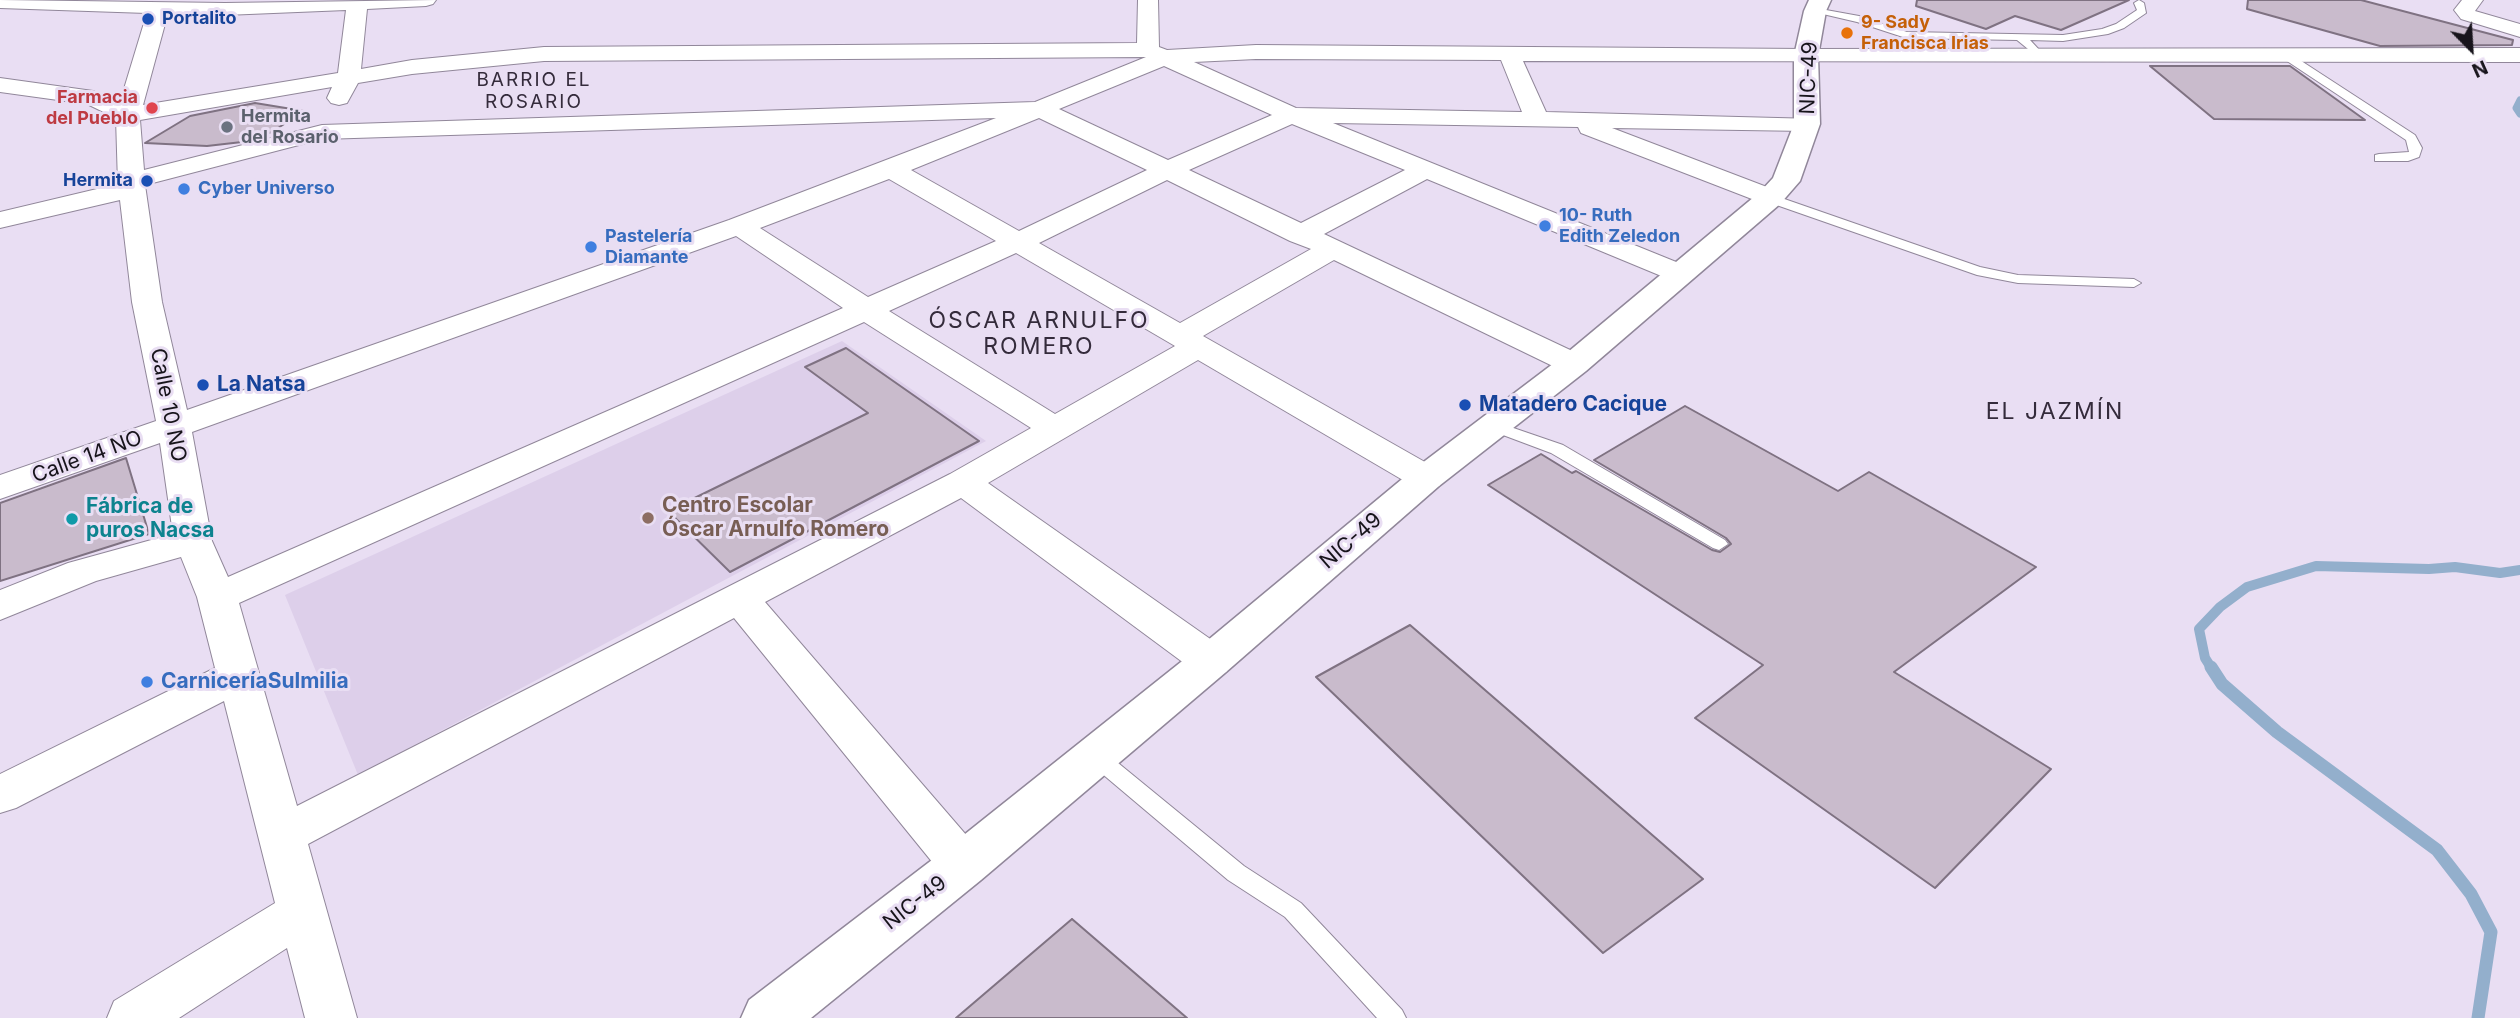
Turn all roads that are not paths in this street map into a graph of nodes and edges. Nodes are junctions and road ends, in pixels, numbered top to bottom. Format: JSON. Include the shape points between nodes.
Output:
{"nodes":[{"id":1,"x":426,"y":0,"type":"edge"},
{"id":2,"x":1148,"y":0,"type":"edge"},
{"id":3,"x":2473,"y":0,"type":"edge"},
{"id":4,"x":0,"y":2,"type":"edge"},
{"id":5,"x":358,"y":2,"type":"edge"},
{"id":6,"x":2139,"y":2,"type":"dead end"},
{"id":7,"x":160,"y":4,"type":"edge"},
{"id":8,"x":1818,"y":6,"type":"edge"},
{"id":9,"x":2520,"y":31,"type":"edge"},
{"id":10,"x":2020,"y":37,"type":"junction"},
{"id":11,"x":1157,"y":53,"type":"junction"},
{"id":12,"x":1509,"y":54,"type":"junction"},
{"id":13,"x":2039,"y":55,"type":"junction"},
{"id":14,"x":2286,"y":55,"type":"junction"},
{"id":15,"x":2520,"y":55,"type":"edge"},
{"id":16,"x":1806,"y":56,"type":"junction"},
{"id":17,"x":349,"y":78,"type":"junction"},
{"id":18,"x":7,"y":89,"type":"edge"},
{"id":19,"x":1040,"y":109,"type":"junction"},
{"id":20,"x":128,"y":115,"type":"junction"},
{"id":21,"x":1292,"y":115,"type":"junction"},
{"id":22,"x":1537,"y":119,"type":"junction"},
{"id":23,"x":1570,"y":120,"type":"junction"},
{"id":24,"x":1807,"y":124,"type":"junction"},
{"id":25,"x":322,"y":132,"type":"junction"},
{"id":26,"x":2379,"y":158,"type":"dead end"},
{"id":27,"x":891,"y":169,"type":"junction"},
{"id":28,"x":1427,"y":169,"type":"junction"},
{"id":29,"x":1165,"y":171,"type":"junction"},
{"id":30,"x":131,"y":185,"type":"junction"},
{"id":31,"x":1770,"y":198,"type":"junction"},
{"id":32,"x":0,"y":220,"type":"edge"},
{"id":33,"x":739,"y":226,"type":"junction"},
{"id":34,"x":1300,"y":235,"type":"junction"},
{"id":35,"x":1018,"y":242,"type":"junction"},
{"id":36,"x":1331,"y":250,"type":"junction"},
{"id":37,"x":1681,"y":274,"type":"junction"},
{"id":38,"x":2134,"y":283,"type":"dead end"},
{"id":39,"x":864,"y":309,"type":"junction"},
{"id":40,"x":1190,"y":340,"type":"junction"},
{"id":41,"x":1574,"y":364,"type":"junction"},
{"id":42,"x":174,"y":425,"type":"junction"},
{"id":43,"x":1493,"y":426,"type":"junction"},
{"id":44,"x":1055,"y":429,"type":"junction"},
{"id":45,"x":1426,"y":478,"type":"junction"},
{"id":46,"x":964,"y":482,"type":"junction"},
{"id":47,"x":0,"y":488,"type":"edge"},
{"id":48,"x":193,"y":541,"type":"junction"},
{"id":49,"x":1719,"y":544,"type":"dead end"},
{"id":50,"x":217,"y":597,"type":"junction"},
{"id":51,"x":740,"y":599,"type":"junction"},
{"id":52,"x":0,"y":606,"type":"edge"},
{"id":53,"x":1211,"y":661,"type":"junction"},
{"id":54,"x":239,"y":675,"type":"junction"},
{"id":55,"x":1094,"y":755,"type":"junction"},
{"id":56,"x":0,"y":795,"type":"edge"},
{"id":57,"x":283,"y":835,"type":"junction"},
{"id":58,"x":963,"y":865,"type":"junction"},
{"id":59,"x":302,"y":913,"type":"junction"},
{"id":60,"x":133,"y":1018,"type":"edge"},
{"id":61,"x":331,"y":1018,"type":"edge"},
{"id":62,"x":769,"y":1018,"type":"edge"},
{"id":63,"x":1393,"y":1018,"type":"edge"}],
"edges":[{"from":1,"to":5,"type":"street"},
{"from":2,"to":11,"type":"street"},
{"from":3,"to":9,"type":"street","via":[[2464,10],[2468,15]]},
{"from":4,"to":7,"type":"street"},
{"from":5,"to":7,"type":"street","via":[[225,9]]},
{"from":5,"to":17,"type":"street"},
{"from":6,"to":10,"type":"lane","via":[[2142,11],[2104,32],[2063,38]]},
{"from":7,"to":20,"type":"street","name":"Calle 10 NO"},
{"from":8,"to":10,"type":"lane","via":[[1906,35]]},
{"from":8,"to":16,"type":"street","name":"NIC-49","number":"NIC-49"},
{"from":10,"to":13,"type":"lane"},
{"from":11,"to":12,"type":"street"},
{"from":11,"to":17,"type":"street","via":[[544,54]]},
{"from":11,"to":19,"type":"street","name":"Calle 14 NO"},
{"from":11,"to":21,"type":"street"},
{"from":12,"to":16,"type":"street"},
{"from":12,"to":22,"type":"street"},
{"from":13,"to":14,"type":"street"},
{"from":13,"to":16,"type":"street"},
{"from":14,"to":15,"type":"street"},
{"from":14,"to":26,"type":"lane","via":[[2400,130],[2416,148],[2408,157]]},
{"from":16,"to":24,"type":"street","name":"NIC-49","number":"NIC-49"},
{"from":17,"to":20,"type":"street"},
{"from":17,"to":25,"type":"street"},
{"from":18,"to":20,"type":"street","via":[[93,98]]},
{"from":19,"to":25,"type":"street"},
{"from":19,"to":27,"type":"street","name":"Calle 14 NO"},
{"from":19,"to":29,"type":"street"},
{"from":20,"to":30,"type":"street","name":"Calle 10 NO"},
{"from":21,"to":22,"type":"street"},
{"from":21,"to":28,"type":"street"},
{"from":21,"to":29,"type":"street"},
{"from":22,"to":23,"type":"street"},
{"from":23,"to":24,"type":"street"},
{"from":23,"to":31,"type":"street"},
{"from":24,"to":31,"type":"street","name":"NIC-49","number":"NIC-49","via":[[1786,181]]},
{"from":25,"to":30,"type":"street"},
{"from":27,"to":33,"type":"street","name":"Calle 14 NO"},
{"from":27,"to":35,"type":"street"},
{"from":28,"to":34,"type":"street"},
{"from":28,"to":37,"type":"street"},
{"from":29,"to":34,"type":"street"},
{"from":29,"to":35,"type":"street"},
{"from":30,"to":32,"type":"street"},
{"from":30,"to":42,"type":"street","name":"Calle 10 NO","via":[[146,302]]},
{"from":31,"to":37,"type":"street","name":"NIC-49","number":"NIC-49"},
{"from":31,"to":38,"type":"lane","via":[[1977,271],[2018,279]]},
{"from":33,"to":39,"type":"street"},
{"from":33,"to":42,"type":"street","name":"Calle 14 NO"},
{"from":34,"to":36,"type":"street"},
{"from":35,"to":39,"type":"street"},
{"from":35,"to":40,"type":"street"},
{"from":36,"to":40,"type":"street"},
{"from":36,"to":41,"type":"street"},
{"from":37,"to":41,"type":"street","name":"NIC-49","number":"NIC-49"},
{"from":39,"to":44,"type":"street"},
{"from":39,"to":50,"type":"street"},
{"from":40,"to":44,"type":"street"},
{"from":40,"to":45,"type":"street"},
{"from":41,"to":43,"type":"street","name":"NIC-49","number":"NIC-49"},
{"from":42,"to":47,"type":"street","name":"Calle 14 NO"},
{"from":42,"to":48,"type":"street","name":"Calle 10 NO"},
{"from":43,"to":45,"type":"street","name":"NIC-49","number":"NIC-49"},
{"from":43,"to":49,"type":"lane","via":[[1557,449]]},
{"from":44,"to":46,"type":"street"},
{"from":45,"to":53,"type":"street","name":"NIC-49","number":"NIC-49"},
{"from":46,"to":51,"type":"street"},
{"from":46,"to":53,"type":"street"},
{"from":48,"to":50,"type":"street","name":"Calle 10 NO"},
{"from":48,"to":52,"type":"street","via":[[82,572]]},
{"from":50,"to":54,"type":"street","name":"Calle 10 NO"},
{"from":51,"to":57,"type":"street"},
{"from":51,"to":58,"type":"street"},
{"from":53,"to":55,"type":"street","name":"NIC-49","number":"NIC-49"},
{"from":54,"to":56,"type":"street"},
{"from":54,"to":57,"type":"street","name":"Calle 10 NO"},
{"from":55,"to":58,"type":"street","name":"NIC-49","number":"NIC-49"},
{"from":55,"to":63,"type":"lane","via":[[1236,873],[1293,909]]},
{"from":57,"to":59,"type":"street","name":"Calle 10 NO"},
{"from":58,"to":62,"type":"street","name":"NIC-49","number":"NIC-49"},
{"from":59,"to":60,"type":"street"},
{"from":59,"to":61,"type":"street","name":"Calle 10 NO"}]}
